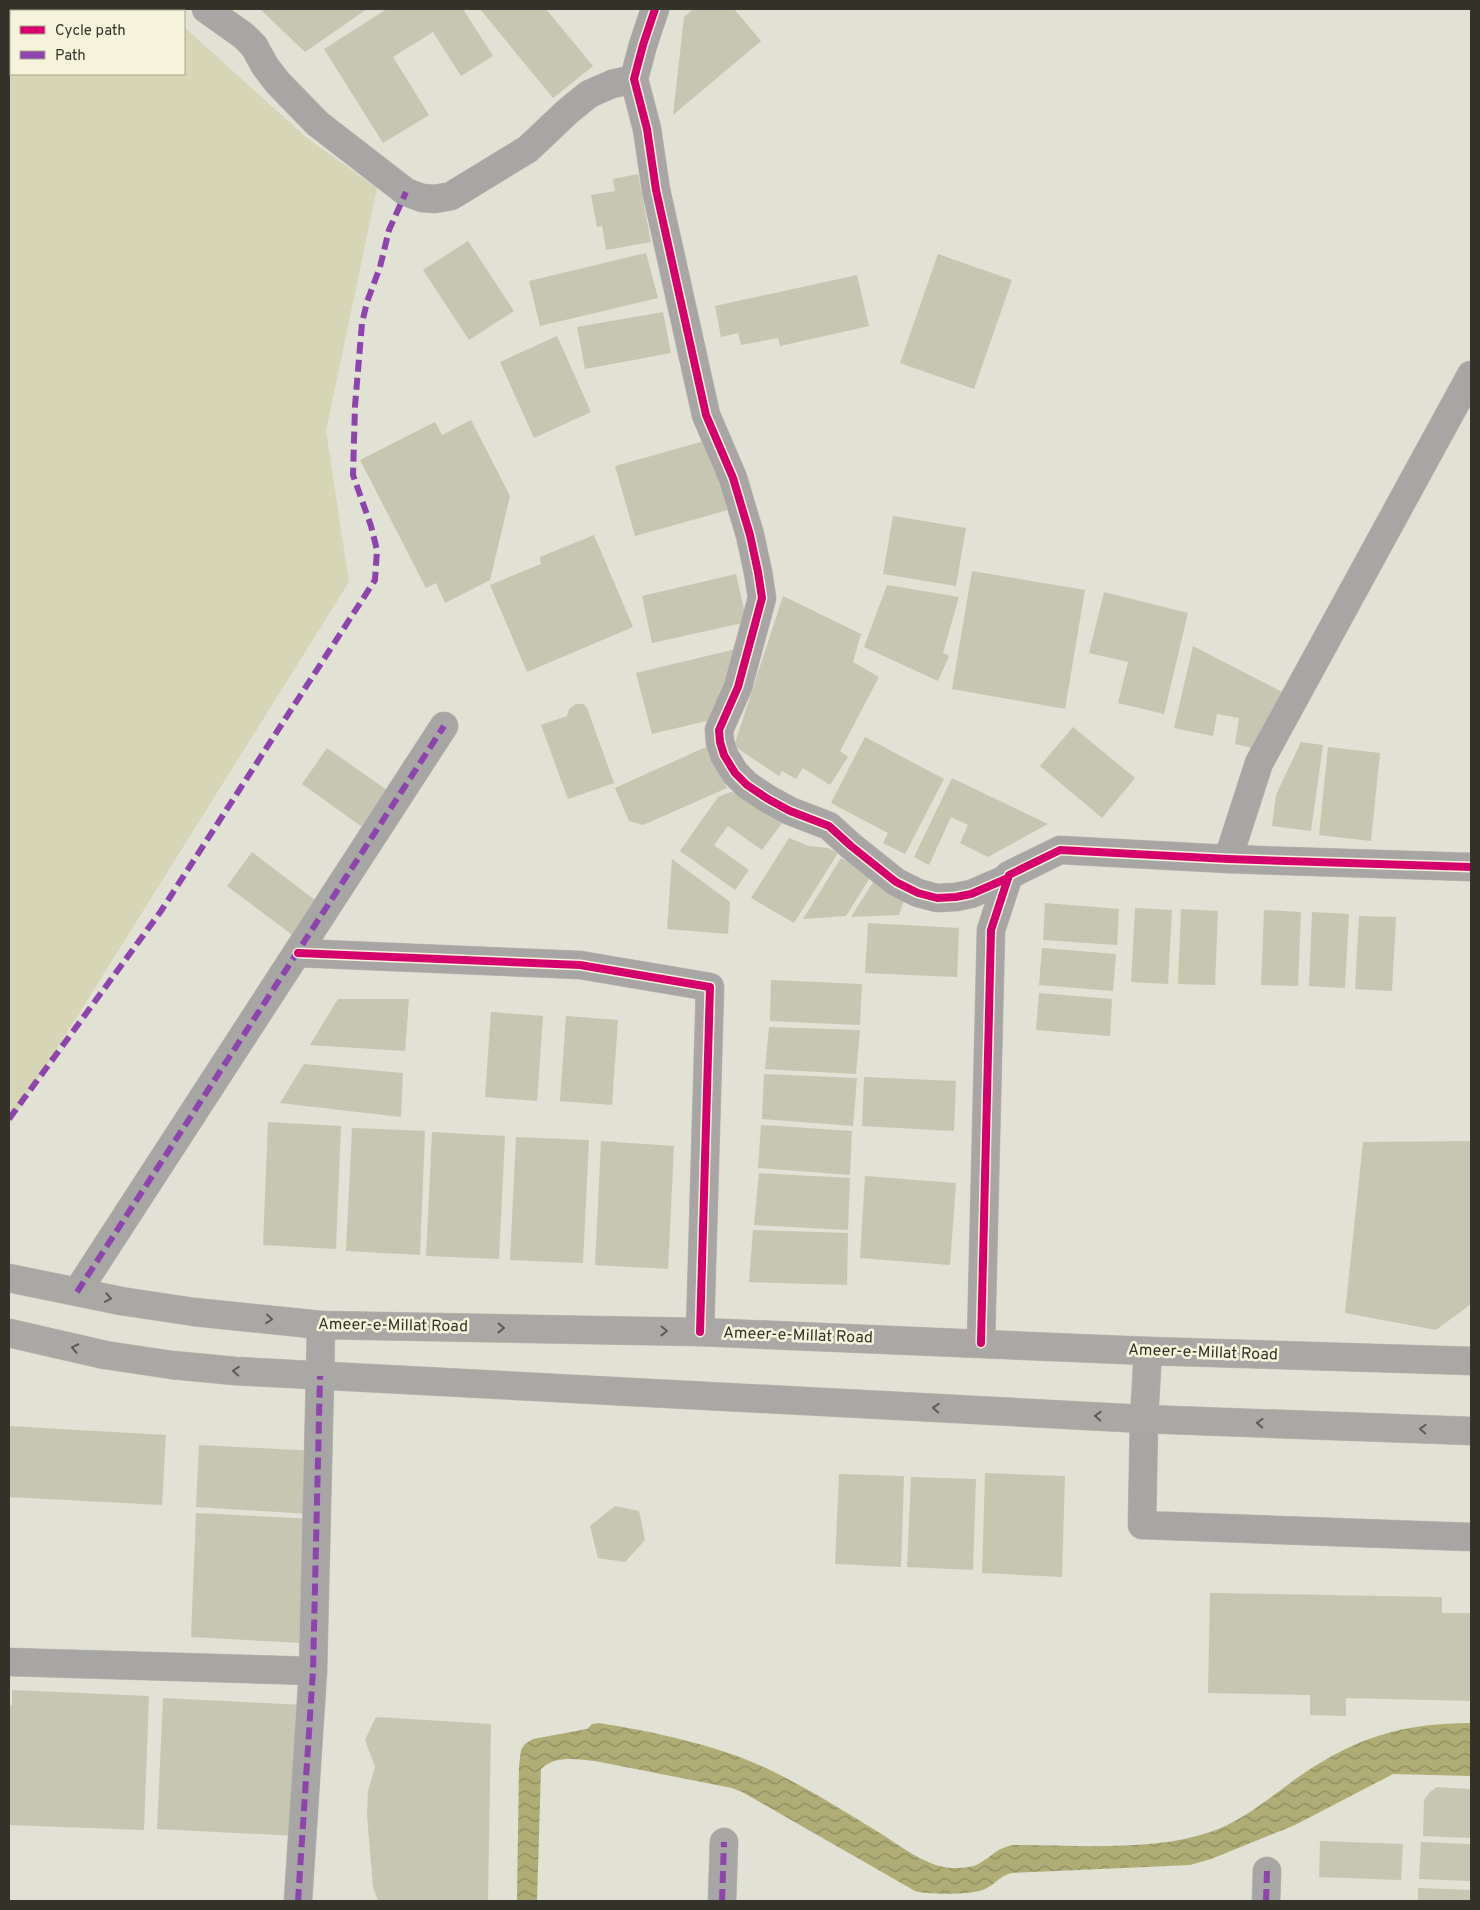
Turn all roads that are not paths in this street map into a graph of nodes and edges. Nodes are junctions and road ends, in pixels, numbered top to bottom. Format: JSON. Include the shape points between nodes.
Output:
{"nodes":[{"id":1,"x":206,"y":9,"type":"edge"},
{"id":2,"x":655,"y":9,"type":"edge"},
{"id":3,"x":634,"y":79,"type":"junction"},
{"id":4,"x":1471,"y":375,"type":"edge"},
{"id":5,"x":444,"y":726,"type":"dead end"},
{"id":6,"x":1228,"y":859,"type":"junction"},
{"id":7,"x":1471,"y":867,"type":"edge"},
{"id":8,"x":1008,"y":878,"type":"junction"},
{"id":9,"x":298,"y":953,"type":"junction"},
{"id":10,"x":9,"y":1278,"type":"edge"},
{"id":11,"x":76,"y":1292,"type":"junction"},
{"id":12,"x":321,"y":1325,"type":"junction"},
{"id":13,"x":700,"y":1332,"type":"junction"},
{"id":14,"x":9,"y":1333,"type":"edge"},
{"id":15,"x":981,"y":1343,"type":"junction"},
{"id":16,"x":1148,"y":1351,"type":"junction"},
{"id":17,"x":1471,"y":1362,"type":"edge"},
{"id":18,"x":320,"y":1376,"type":"junction"},
{"id":19,"x":1144,"y":1419,"type":"junction"},
{"id":20,"x":1471,"y":1431,"type":"edge"},
{"id":21,"x":1471,"y":1537,"type":"edge"},
{"id":22,"x":9,"y":1662,"type":"edge"},
{"id":23,"x":313,"y":1671,"type":"junction"},
{"id":24,"x":724,"y":1842,"type":"dead end"},
{"id":25,"x":1267,"y":1871,"type":"dead end"},
{"id":26,"x":298,"y":1901,"type":"edge"},
{"id":27,"x":722,"y":1901,"type":"edge"},
{"id":28,"x":1266,"y":1901,"type":"edge"}],
"edges":[{"from":1,"to":3,"type":"street","via":[[254,46],[278,83],[318,124],[406,192],[422,198],[451,196],[528,149],[589,94]]},
{"from":2,"to":3,"type":"street"},
{"from":3,"to":8,"type":"street","via":[[706,414],[733,478],[750,535],[762,598],[738,687],[719,730],[724,755],[735,774],[747,785],[790,811],[829,826],[896,882],[918,894],[956,897]]},
{"from":4,"to":6,"type":"street","via":[[1259,763]]},
{"from":5,"to":9,"type":"street"},
{"from":6,"to":7,"type":"street"},
{"from":6,"to":8,"type":"street","via":[[1060,850]]},
{"from":8,"to":15,"type":"street","via":[[991,930]]},
{"from":9,"to":11,"type":"street"},
{"from":9,"to":13,"type":"street","via":[[580,965],[710,986]]},
{"from":10,"to":11,"type":"main road","name":"Ameer-e-Millat Road"},
{"from":11,"to":12,"type":"main road","name":"Ameer-e-Millat Road","one_way":true,"via":[[194,1312]]},
{"from":12,"to":13,"type":"main road","name":"Ameer-e-Millat Road","one_way":true},
{"from":12,"to":18,"type":"main road"},
{"from":13,"to":15,"type":"main road","name":"Ameer-e-Millat Road"},
{"from":18,"to":14,"type":"main road","one_way":true,"via":[[172,1365],[105,1355]]},
{"from":15,"to":16,"type":"main road","name":"Ameer-e-Millat Road"},
{"from":16,"to":17,"type":"main road","name":"Ameer-e-Millat Road"},
{"from":16,"to":19,"type":"main road"},
{"from":19,"to":18,"type":"main road","one_way":true},
{"from":18,"to":23,"type":"street"},
{"from":20,"to":19,"type":"main road","one_way":true},
{"from":19,"to":21,"type":"street","via":[[1142,1525]]},
{"from":22,"to":23,"type":"street"},
{"from":23,"to":26,"type":"street"},
{"from":24,"to":27,"type":"street"},
{"from":25,"to":28,"type":"street"}]}
